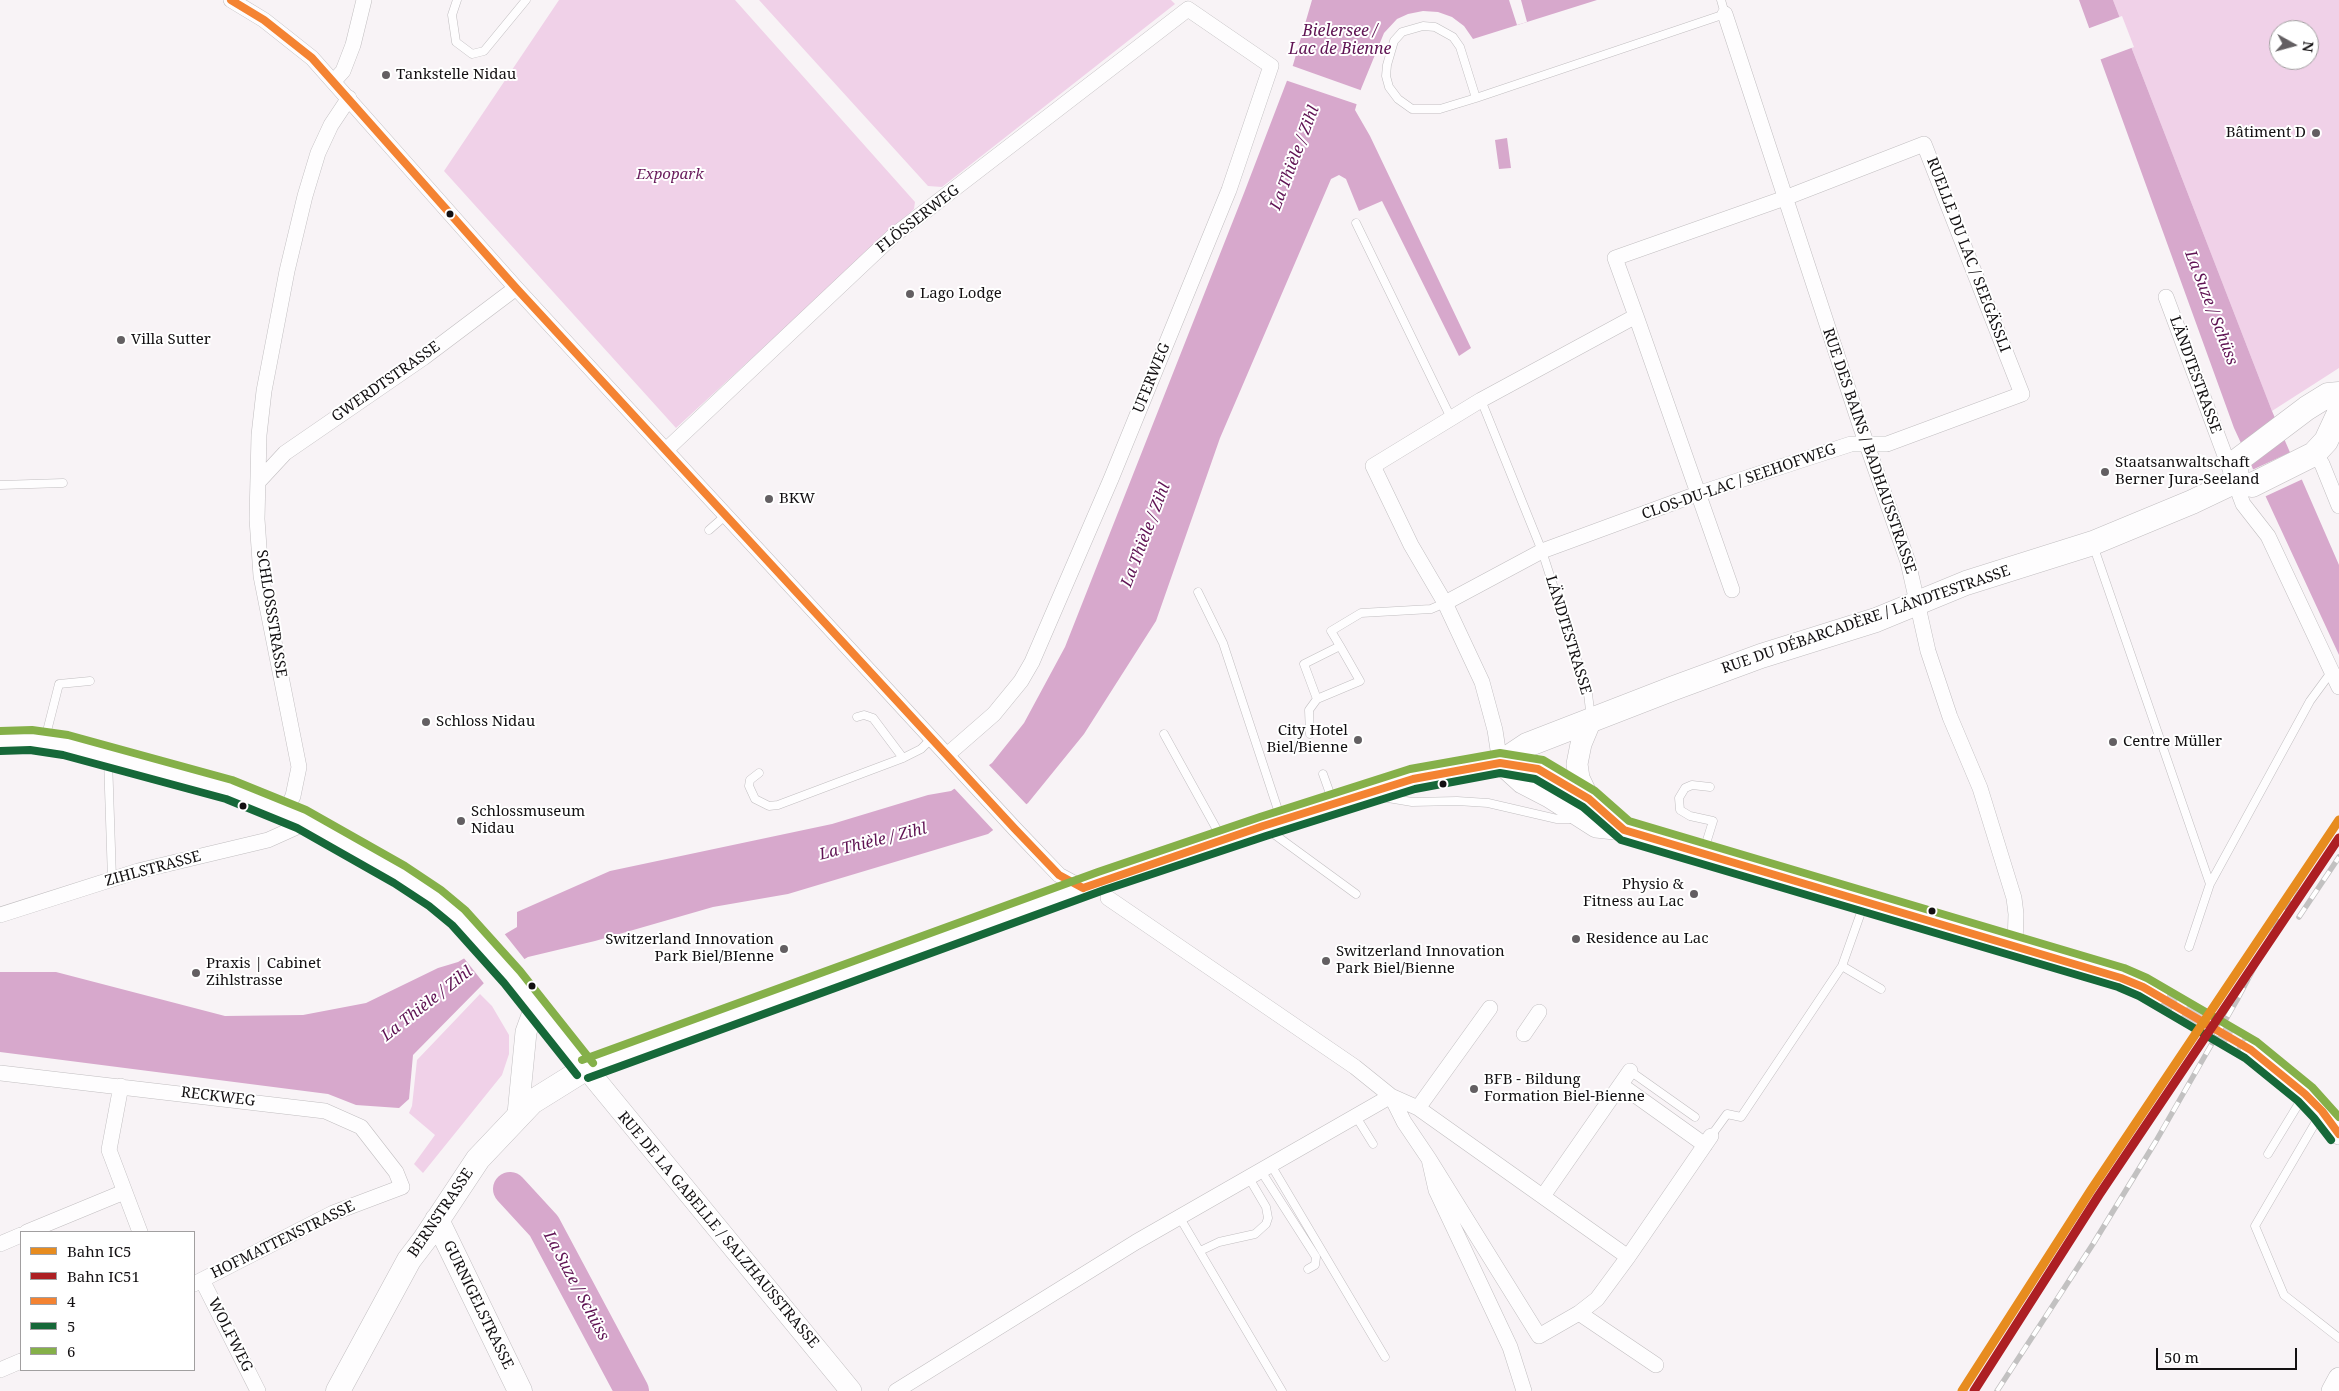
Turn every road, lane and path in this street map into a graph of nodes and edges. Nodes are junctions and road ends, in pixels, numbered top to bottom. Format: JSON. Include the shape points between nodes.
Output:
{"nodes":[{"id":1,"x":231,"y":0,"type":"edge"},
{"id":2,"x":364,"y":0,"type":"edge"},
{"id":3,"x":457,"y":0,"type":"edge"},
{"id":4,"x":526,"y":0,"type":"edge"},
{"id":5,"x":1723,"y":7,"type":"edge"},
{"id":6,"x":1188,"y":9,"type":"joint"},
{"id":7,"x":334,"y":82,"type":"junction"},
{"id":8,"x":349,"y":98,"type":"junction"},
{"id":9,"x":1476,"y":98,"type":"junction"},
{"id":10,"x":1785,"y":198,"type":"junction"},
{"id":11,"x":1356,"y":223,"type":"dead end"},
{"id":12,"x":516,"y":288,"type":"junction"},
{"id":13,"x":2166,"y":297,"type":"dead end"},
{"id":14,"x":1636,"y":316,"type":"junction"},
{"id":15,"x":2022,"y":394,"type":"joint"},
{"id":16,"x":2339,"y":394,"type":"edge"},
{"id":17,"x":1481,"y":400,"type":"junction"},
{"id":18,"x":2339,"y":412,"type":"edge"},
{"id":19,"x":1451,"y":418,"type":"junction"},
{"id":20,"x":1866,"y":444,"type":"junction"},
{"id":21,"x":666,"y":450,"type":"junction"},
{"id":22,"x":2311,"y":456,"type":"junction"},
{"id":23,"x":260,"y":480,"type":"junction"},
{"id":24,"x":2245,"y":482,"type":"junction"},
{"id":25,"x":62,"y":484,"type":"dead end"},
{"id":26,"x":0,"y":485,"type":"edge"},
{"id":27,"x":1698,"y":494,"type":"junction"},
{"id":28,"x":2339,"y":506,"type":"edge"},
{"id":29,"x":726,"y":516,"type":"junction"},
{"id":30,"x":709,"y":530,"type":"dead end"},
{"id":31,"x":2093,"y":543,"type":"junction"},
{"id":32,"x":1542,"y":551,"type":"junction"},
{"id":33,"x":1732,"y":590,"type":"dead end"},
{"id":34,"x":1198,"y":592,"type":"dead end"},
{"id":35,"x":1918,"y":602,"type":"junction"},
{"id":36,"x":1445,"y":603,"type":"junction"},
{"id":37,"x":1340,"y":646,"type":"junction"},
{"id":38,"x":2332,"y":670,"type":"junction"},
{"id":39,"x":90,"y":681,"type":"dead end"},
{"id":40,"x":2339,"y":687,"type":"edge"},
{"id":41,"x":1317,"y":698,"type":"junction"},
{"id":42,"x":857,"y":718,"type":"dead end"},
{"id":43,"x":1591,"y":720,"type":"junction"},
{"id":44,"x":1164,"y":734,"type":"dead end"},
{"id":45,"x":1310,"y":734,"type":"dead end"},
{"id":46,"x":931,"y":739,"type":"junction"},
{"id":47,"x":0,"y":741,"type":"edge"},
{"id":48,"x":45,"y":741,"type":"junction"},
{"id":49,"x":108,"y":757,"type":"junction"},
{"id":50,"x":903,"y":758,"type":"junction"},
{"id":51,"x":951,"y":759,"type":"junction"},
{"id":52,"x":1500,"y":763,"type":"junction"},
{"id":53,"x":759,"y":773,"type":"dead end"},
{"id":54,"x":1323,"y":774,"type":"dead end"},
{"id":55,"x":1710,"y":787,"type":"dead end"},
{"id":56,"x":1363,"y":794,"type":"junction"},
{"id":57,"x":1589,"y":799,"type":"junction"},
{"id":58,"x":1333,"y":804,"type":"junction"},
{"id":59,"x":294,"y":815,"type":"junction"},
{"id":60,"x":1580,"y":818,"type":"junction"},
{"id":61,"x":1272,"y":824,"type":"junction"},
{"id":62,"x":1624,"y":830,"type":"junction"},
{"id":63,"x":1224,"y":841,"type":"junction"},
{"id":64,"x":1703,"y":853,"type":"junction"},
{"id":65,"x":112,"y":879,"type":"junction"},
{"id":66,"x":2210,"y":884,"type":"junction"},
{"id":67,"x":1083,"y":888,"type":"junction"},
{"id":68,"x":1356,"y":894,"type":"dead end"},
{"id":69,"x":1108,"y":898,"type":"dead end"},
{"id":70,"x":1864,"y":902,"type":"junction"},
{"id":71,"x":0,"y":915,"type":"edge"},
{"id":72,"x":2014,"y":946,"type":"junction"},
{"id":73,"x":2189,"y":947,"type":"dead end"},
{"id":74,"x":1842,"y":966,"type":"junction"},
{"id":75,"x":1881,"y":989,"type":"dead end"},
{"id":76,"x":2157,"y":994,"type":"tunnel mouth"},
{"id":77,"x":535,"y":1007,"type":"junction"},
{"id":78,"x":1490,"y":1008,"type":"dead end"},
{"id":79,"x":1539,"y":1012,"type":"dead end"},
{"id":80,"x":1524,"y":1034,"type":"dead end"},
{"id":81,"x":2251,"y":1050,"type":"tunnel mouth"},
{"id":82,"x":585,"y":1069,"type":"junction"},
{"id":83,"x":1630,"y":1071,"type":"joint"},
{"id":84,"x":0,"y":1073,"type":"edge"},
{"id":85,"x":1621,"y":1085,"type":"junction"},
{"id":86,"x":120,"y":1086,"type":"junction"},
{"id":87,"x":2305,"y":1094,"type":"junction"},
{"id":88,"x":1391,"y":1096,"type":"junction"},
{"id":89,"x":1418,"y":1108,"type":"junction"},
{"id":90,"x":2322,"y":1111,"type":"junction"},
{"id":91,"x":518,"y":1114,"type":"junction"},
{"id":92,"x":1355,"y":1115,"type":"junction"},
{"id":93,"x":1695,"y":1117,"type":"dead end"},
{"id":94,"x":2339,"y":1134,"type":"edge"},
{"id":95,"x":1708,"y":1141,"type":"junction"},
{"id":96,"x":1373,"y":1144,"type":"dead end"},
{"id":97,"x":2268,"y":1154,"type":"dead end"},
{"id":98,"x":1429,"y":1159,"type":"junction"},
{"id":99,"x":1260,"y":1171,"type":"junction"},
{"id":100,"x":402,"y":1187,"type":"joint"},
{"id":101,"x":124,"y":1192,"type":"junction"},
{"id":102,"x":1543,"y":1196,"type":"junction"},
{"id":103,"x":1180,"y":1218,"type":"junction"},
{"id":104,"x":437,"y":1220,"type":"junction"},
{"id":105,"x":29,"y":1231,"type":"edge"},
{"id":106,"x":140,"y":1231,"type":"edge"},
{"id":107,"x":20,"y":1235,"type":"edge"},
{"id":108,"x":0,"y":1244,"type":"edge"},
{"id":109,"x":1200,"y":1251,"type":"junction"},
{"id":110,"x":1628,"y":1257,"type":"junction"},
{"id":111,"x":1308,"y":1269,"type":"dead end"},
{"id":112,"x":198,"y":1282,"type":"edge"},
{"id":113,"x":1579,"y":1313,"type":"junction"},
{"id":114,"x":2339,"y":1338,"type":"edge"},
{"id":115,"x":1385,"y":1357,"type":"dead end"},
{"id":116,"x":20,"y":1361,"type":"edge"},
{"id":117,"x":1656,"y":1365,"type":"dead end"},
{"id":118,"x":0,"y":1370,"type":"edge"},
{"id":119,"x":2339,"y":1378,"type":"edge"},
{"id":120,"x":258,"y":1391,"type":"edge"},
{"id":121,"x":338,"y":1391,"type":"edge"},
{"id":122,"x":520,"y":1391,"type":"edge"},
{"id":123,"x":851,"y":1391,"type":"edge"},
{"id":124,"x":896,"y":1391,"type":"edge"},
{"id":125,"x":1282,"y":1391,"type":"edge"},
{"id":126,"x":1524,"y":1391,"type":"edge"},
{"id":127,"x":2332,"y":1391,"type":"edge"}],
"edges":[{"from":1,"to":7,"type":"street","via":[[264,20],[312,58]]},
{"from":2,"to":7,"type":"street","via":[[343,70]]},
{"from":3,"to":4,"type":"lane","via":[[452,15],[456,42],[472,54],[484,51]]},
{"from":5,"to":9,"type":"lane"},
{"from":5,"to":10,"type":"street","name":"RUE DES BAINS / BADHAUSSTRASSE"},
{"from":6,"to":21,"type":"street","name":"FLÖSSERWEG","via":[[893,236]]},
{"from":6,"to":51,"type":"street","name":"UFERWEG","via":[[1271,66],[1229,190],[1032,662],[994,714],[965,737]]},
{"from":7,"to":8,"type":"street"},
{"from":8,"to":12,"type":"street"},
{"from":8,"to":23,"type":"street","name":"SCHLOSSSTRASSE","via":[[318,153],[287,271],[264,391]]},
{"from":9,"to":9,"type":"lane","via":[[1460,46],[1453,37],[1435,27],[1422,26],[1402,32],[1394,41],[1386,76],[1389,87],[1412,108],[1440,108]]},
{"from":10,"to":14,"type":"street","via":[[1615,258]]},
{"from":10,"to":15,"type":"street","name":"RUELLE DU LAC / SEEGÄSSLI","via":[[1924,144]]},
{"from":10,"to":20,"type":"street","name":"RUE DES BAINS / BADHAUSSTRASSE"},
{"from":11,"to":19,"type":"lane"},
{"from":12,"to":21,"type":"street"},
{"from":12,"to":23,"type":"street","name":"GWERDTSTRASSE","via":[[423,358],[285,453]]},
{"from":13,"to":24,"type":"street","name":"LÄNDTESTRASSE"},
{"from":14,"to":17,"type":"street"},
{"from":14,"to":27,"type":"street"},
{"from":15,"to":20,"type":"street","name":"CLOS-DU-LAC / SEEHOFWEG","via":[[1887,444]]},
{"from":16,"to":24,"type":"main road","via":[[2328,395],[2242,456],[2238,460]]},
{"from":17,"to":19,"type":"street"},
{"from":17,"to":32,"type":"lane"},
{"from":18,"to":22,"type":"main road","name":"RUE DU DÉBARCADÈRE / LÄNDTESTRASSE","via":[[2326,441]]},
{"from":19,"to":36,"type":"street","via":[[1373,466],[1411,545]]},
{"from":20,"to":27,"type":"street","name":"CLOS-DU-LAC / SEEHOFWEG","via":[[1851,444]]},
{"from":20,"to":35,"type":"street","name":"RUE DES BAINS / BADHAUSSTRASSE","via":[[1908,562]]},
{"from":21,"to":29,"type":"street"},
{"from":22,"to":24,"type":"main road","name":"RUE DU DÉBARCADÈRE / LÄNDTESTRASSE"},
{"from":22,"to":28,"type":"street","via":[[2322,464]]},
{"from":23,"to":59,"type":"street","name":"SCHLOSSSTRASSE","via":[[257,519],[261,576],[299,767],[293,796]]},
{"from":24,"to":31,"type":"main road","name":"RUE DU DÉBARCADÈRE / LÄNDTESTRASSE"},
{"from":24,"to":38,"type":"street","name":"LÄNDTESTRASSE","via":[[2242,504],[2268,536]]},
{"from":25,"to":26,"type":"lane"},
{"from":27,"to":32,"type":"street","name":"CLOS-DU-LAC / SEEHOFWEG"},
{"from":27,"to":33,"type":"street"},
{"from":29,"to":30,"type":"lane"},
{"from":29,"to":46,"type":"street"},
{"from":31,"to":35,"type":"main road","name":"RUE DU DÉBARCADÈRE / LÄNDTESTRASSE","via":[[1966,582]]},
{"from":31,"to":66,"type":"lane"},
{"from":32,"to":36,"type":"street","name":"CLOS-DU-LAC / SEEHOFWEG"},
{"from":32,"to":43,"type":"lane","name":"LÄNDTESTRASSE","via":[[1588,694]]},
{"from":34,"to":61,"type":"lane","via":[[1226,652]]},
{"from":35,"to":43,"type":"main road","name":"RUE DU DÉBARCADÈRE / LÄNDTESTRASSE","via":[[1876,620],[1744,662]]},
{"from":35,"to":72,"type":"street","name":"RUE DES BAINS / BADHAUSSTRASSE","via":[[1928,651],[1976,776],[2011,889],[2016,914]]},
{"from":36,"to":37,"type":"lane","via":[[1431,609],[1361,613],[1331,631]]},
{"from":36,"to":52,"type":"street","via":[[1482,682]]},
{"from":37,"to":41,"type":"lane","via":[[1304,664]]},
{"from":37,"to":41,"type":"lane","via":[[1360,681]]},
{"from":38,"to":40,"type":"street","name":"LÄNDTESTRASSE"},
{"from":38,"to":66,"type":"lane","via":[[2310,701]]},
{"from":39,"to":48,"type":"lane","via":[[59,684]]},
{"from":41,"to":45,"type":"lane","via":[[1309,710]]},
{"from":42,"to":50,"type":"lane","via":[[864,715],[873,718]]},
{"from":43,"to":52,"type":"main road","name":"RUE DU DÉBARCADÈRE / LÄNDTESTRASSE","via":[[1528,745]]},
{"from":43,"to":57,"type":"main road","via":[[1577,764],[1579,778]]},
{"from":44,"to":63,"type":"lane"},
{"from":46,"to":50,"type":"lane","via":[[921,749]]},
{"from":46,"to":51,"type":"street"},
{"from":47,"to":48,"type":"main road","name":"RUE DE LA GABELLE / SALZHAUSSTRASSE"},
{"from":48,"to":49,"type":"main road","name":"RUE DE LA GABELLE / SALZHAUSSTRASSE"},
{"from":49,"to":59,"type":"main road","name":"RUE DE LA GABELLE / SALZHAUSSTRASSE","via":[[229,790]]},
{"from":49,"to":65,"type":"lane"},
{"from":50,"to":53,"type":"lane","via":[[769,806],[755,799],[751,792],[750,780]]},
{"from":51,"to":67,"type":"street","via":[[1059,875]]},
{"from":52,"to":56,"type":"main road","name":"BERNSTRASSE","via":[[1413,779]]},
{"from":52,"to":57,"type":"main road","via":[[1538,769]]},
{"from":52,"to":60,"type":"main road","via":[[1522,783],[1549,796]]},
{"from":54,"to":58,"type":"lane"},
{"from":55,"to":64,"type":"lane","via":[[1692,785],[1685,788],[1679,798],[1680,810],[1713,822]]},
{"from":56,"to":58,"type":"main road","name":"BERNSTRASSE"},
{"from":56,"to":60,"type":"lane","via":[[1412,802],[1483,803],[1557,819]]},
{"from":57,"to":62,"type":"main road"},
{"from":58,"to":61,"type":"main road","name":"BERNSTRASSE"},
{"from":59,"to":65,"type":"street","name":"ZIHLSTRASSE","via":[[297,827],[268,840]]},
{"from":59,"to":77,"type":"main road","name":"RUE DE LA GABELLE / SALZHAUSSTRASSE","via":[[435,898],[480,939]]},
{"from":60,"to":62,"type":"main road","via":[[1602,829]]},
{"from":61,"to":63,"type":"main road","name":"BERNSTRASSE"},
{"from":61,"to":68,"type":"lane"},
{"from":62,"to":64,"type":"main road"},
{"from":63,"to":67,"type":"main road","name":"BERNSTRASSE"},
{"from":64,"to":70,"type":"main road"},
{"from":65,"to":71,"type":"street","name":"ZIHLSTRASSE"},
{"from":66,"to":73,"type":"lane"},
{"from":67,"to":82,"type":"main road","name":"BERNSTRASSE"},
{"from":69,"to":88,"type":"street","via":[[1355,1067]]},
{"from":70,"to":72,"type":"main road"},
{"from":70,"to":74,"type":"lane"},
{"from":72,"to":76,"type":"main road","via":[[2122,978]]},
{"from":74,"to":75,"type":"lane"},
{"from":74,"to":95,"type":"lane","via":[[1741,1117],[1727,1114]]},
{"from":77,"to":82,"type":"main road","name":"RUE DE LA GABELLE / SALZHAUSSTRASSE"},
{"from":77,"to":91,"type":"main road","via":[[526,1032]]},
{"from":78,"to":89,"type":"street"},
{"from":79,"to":80,"type":"street"},
{"from":81,"to":87,"type":"main road"},
{"from":82,"to":91,"type":"main road","name":"BERNSTRASSE"},
{"from":82,"to":123,"type":"main road","name":"RUE DE LA GABELLE / SALZHAUSSTRASSE"},
{"from":83,"to":85,"type":"street"},
{"from":83,"to":93,"type":"lane"},
{"from":84,"to":86,"type":"street","name":"RECKWEG"},
{"from":85,"to":95,"type":"street"},
{"from":85,"to":102,"type":"street"},
{"from":86,"to":100,"type":"street","name":"RECKWEG","via":[[325,1111],[361,1127],[396,1172]]},
{"from":86,"to":101,"type":"street","via":[[109,1150]]},
{"from":87,"to":90,"type":"main road"},
{"from":87,"to":97,"type":"lane"},
{"from":88,"to":89,"type":"street"},
{"from":88,"to":92,"type":"street"},
{"from":88,"to":98,"type":"street"},
{"from":89,"to":102,"type":"street"},
{"from":90,"to":94,"type":"main road"},
{"from":90,"to":114,"type":"lane","via":[[2254,1226],[2284,1295]]},
{"from":91,"to":104,"type":"main road","name":"BERNSTRASSE","via":[[478,1159]]},
{"from":92,"to":96,"type":"lane"},
{"from":92,"to":99,"type":"street"},
{"from":95,"to":110,"type":"street"},
{"from":98,"to":113,"type":"street","via":[[1539,1336]]},
{"from":98,"to":126,"type":"street","via":[[1436,1190],[1510,1347]]},
{"from":99,"to":103,"type":"street"},
{"from":99,"to":109,"type":"lane","via":[[1268,1218],[1266,1224],[1255,1234],[1219,1242]]},
{"from":99,"to":111,"type":"lane","via":[[1316,1257],[1315,1265]]},
{"from":99,"to":115,"type":"lane"},
{"from":100,"to":112,"type":"street","name":"HOFMATTENSTRASSE","via":[[333,1213]]},
{"from":101,"to":105,"type":"street"},
{"from":101,"to":106,"type":"street"},
{"from":102,"to":110,"type":"street"},
{"from":103,"to":109,"type":"lane"},
{"from":103,"to":124,"type":"street"},
{"from":104,"to":121,"type":"main road","name":"BERNSTRASSE","via":[[409,1260]]},
{"from":104,"to":122,"type":"main road","name":"GURNIGELSTRASSE"},
{"from":107,"to":108,"type":"street"},
{"from":109,"to":125,"type":"lane"},
{"from":110,"to":113,"type":"street","via":[[1597,1299]]},
{"from":112,"to":120,"type":"street","name":"WOLFWEG"},
{"from":113,"to":117,"type":"street"},
{"from":116,"to":118,"type":"street"},
{"from":119,"to":127,"type":"main road"}]}
